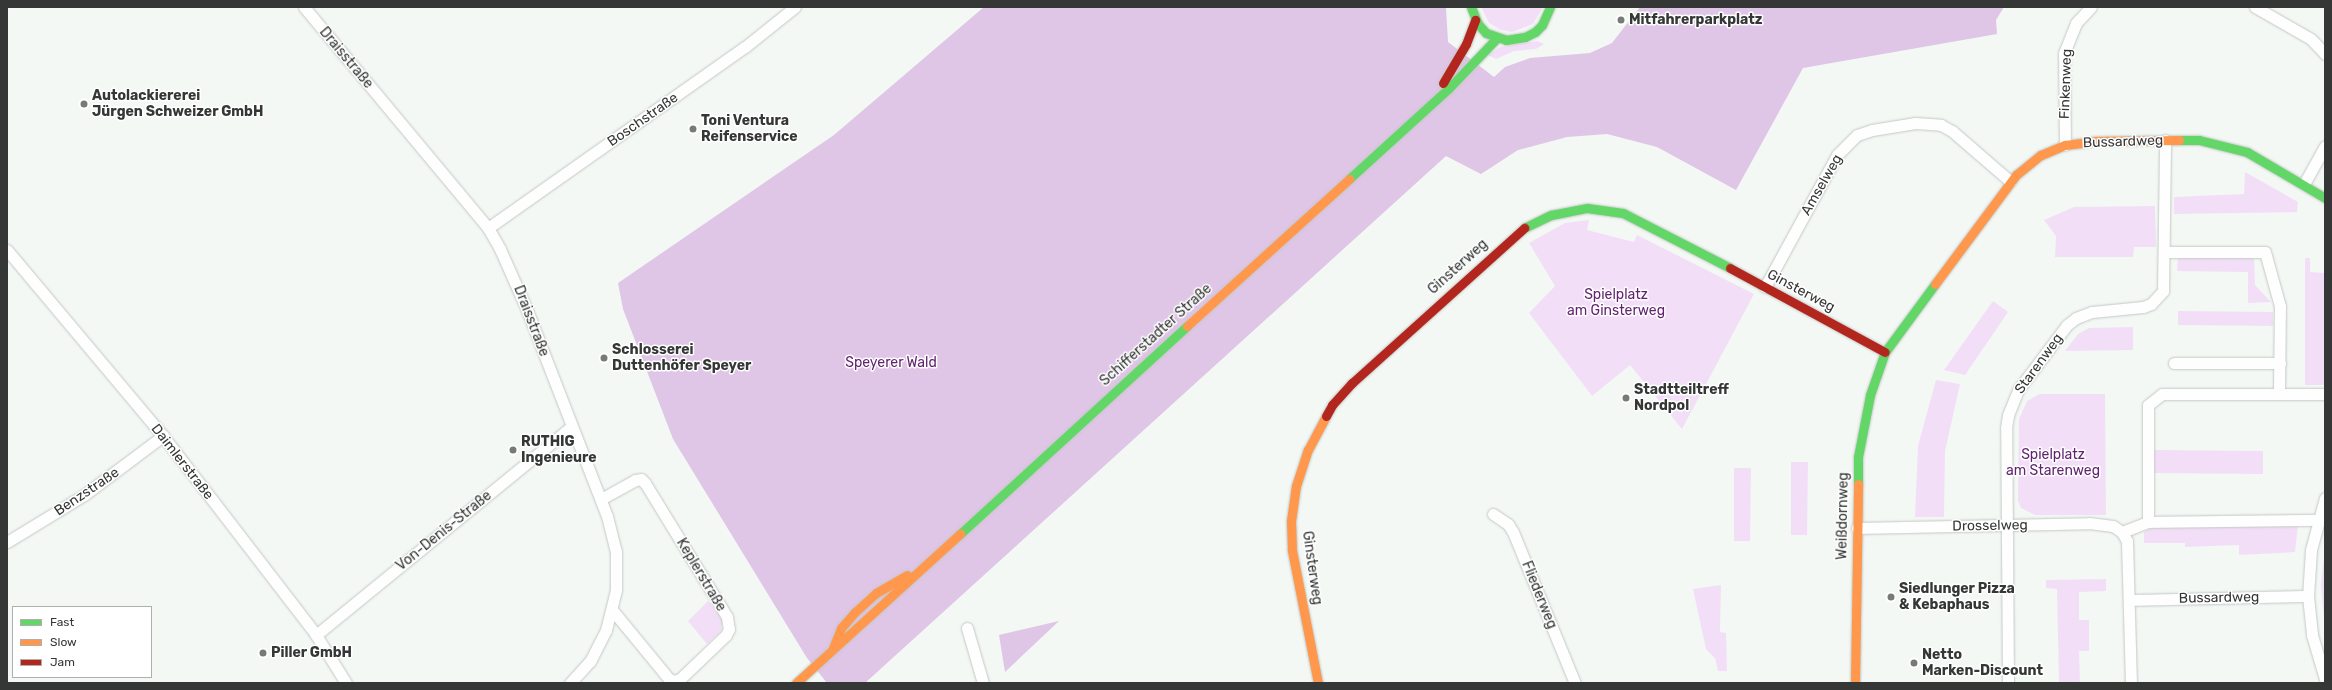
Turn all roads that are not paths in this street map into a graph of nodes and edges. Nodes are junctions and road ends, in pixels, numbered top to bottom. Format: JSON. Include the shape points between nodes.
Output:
{"nodes":[{"id":1,"x":304,"y":7,"type":"edge"},
{"id":2,"x":795,"y":7,"type":"edge"},
{"id":3,"x":1471,"y":7,"type":"edge"},
{"id":4,"x":1550,"y":7,"type":"edge"},
{"id":5,"x":2091,"y":7,"type":"edge"},
{"id":6,"x":2255,"y":7,"type":"edge"},
{"id":7,"x":1475,"y":20,"type":"junction"},
{"id":8,"x":1497,"y":38,"type":"junction"},
{"id":9,"x":2325,"y":54,"type":"edge"},
{"id":10,"x":1408,"y":124,"type":"junction"},
{"id":11,"x":2165,"y":140,"type":"junction"},
{"id":12,"x":2065,"y":145,"type":"junction"},
{"id":13,"x":2325,"y":146,"type":"edge"},
{"id":14,"x":2010,"y":181,"type":"junction"},
{"id":15,"x":2304,"y":184,"type":"junction"},
{"id":16,"x":2325,"y":198,"type":"edge"},
{"id":17,"x":488,"y":228,"type":"junction"},
{"id":18,"x":7,"y":250,"type":"edge"},
{"id":19,"x":2165,"y":252,"type":"junction"},
{"id":20,"x":1764,"y":287,"type":"junction"},
{"id":21,"x":1885,"y":352,"type":"junction"},
{"id":22,"x":2174,"y":363,"type":"dead end"},
{"id":23,"x":2280,"y":363,"type":"junction"},
{"id":24,"x":2280,"y":394,"type":"junction"},
{"id":25,"x":2325,"y":394,"type":"edge"},
{"id":26,"x":571,"y":427,"type":"junction"},
{"id":27,"x":163,"y":436,"type":"junction"},
{"id":28,"x":2325,"y":498,"type":"edge"},
{"id":29,"x":601,"y":499,"type":"junction"},
{"id":30,"x":1493,"y":514,"type":"dead end"},
{"id":31,"x":2318,"y":520,"type":"junction"},
{"id":32,"x":2148,"y":522,"type":"junction"},
{"id":33,"x":2006,"y":526,"type":"junction"},
{"id":34,"x":1857,"y":528,"type":"junction"},
{"id":35,"x":2122,"y":532,"type":"junction"},
{"id":36,"x":7,"y":542,"type":"edge"},
{"id":37,"x":922,"y":566,"type":"junction"},
{"id":38,"x":2308,"y":596,"type":"junction"},
{"id":39,"x":2130,"y":600,"type":"junction"},
{"id":40,"x":613,"y":611,"type":"junction"},
{"id":41,"x":967,"y":628,"type":"dead end"},
{"id":42,"x":316,"y":635,"type":"junction"},
{"id":43,"x":833,"y":650,"type":"junction"},
{"id":44,"x":2325,"y":679,"type":"edge"},
{"id":45,"x":346,"y":683,"type":"edge"},
{"id":46,"x":570,"y":683,"type":"edge"},
{"id":47,"x":796,"y":683,"type":"edge"},
{"id":48,"x":983,"y":683,"type":"edge"},
{"id":49,"x":1318,"y":683,"type":"edge"},
{"id":50,"x":1575,"y":683,"type":"edge"},
{"id":51,"x":1855,"y":683,"type":"edge"},
{"id":52,"x":2008,"y":683,"type":"edge"},
{"id":53,"x":2131,"y":683,"type":"edge"}],
"edges":[{"from":1,"to":17,"type":"street","name":"Draisstraße"},
{"from":2,"to":17,"type":"street","name":"Boschstraße","via":[[745,48]]},
{"from":3,"to":7,"type":"street"},
{"from":4,"to":8,"type":"street","via":[[1542,25],[1535,32],[1516,40]]},
{"from":5,"to":12,"type":"street","name":"Finkenweg","via":[[2076,23],[2064,54]]},
{"from":6,"to":9,"type":"street","via":[[2312,39]]},
{"from":7,"to":8,"type":"street","via":[[1486,33]]},
{"from":7,"to":10,"type":"street","name":"Schifferstadter Straße","via":[[1450,75]]},
{"from":8,"to":10,"type":"street","name":"Schifferstadter Straße","via":[[1449,88]]},
{"from":10,"to":37,"type":"street","name":"Schifferstadter Straße"},
{"from":11,"to":12,"type":"street","name":"Bussardweg","via":[[2096,141]]},
{"from":11,"to":15,"type":"street","name":"Bussardweg","via":[[2199,140],[2228,145],[2247,152]]},
{"from":11,"to":19,"type":"street","name":"Starenweg"},
{"from":12,"to":14,"type":"street","name":"Bussardweg","via":[[2041,155]]},
{"from":13,"to":15,"type":"street"},
{"from":14,"to":20,"type":"street","name":"Amselweg","via":[[1952,131],[1941,125],[1902,125],[1857,135],[1838,155]]},
{"from":14,"to":21,"type":"street","name":"Bussardweg"},
{"from":15,"to":16,"type":"street","name":"Bussardweg"},
{"from":17,"to":26,"type":"street","name":"Draisstraße","via":[[514,279]]},
{"from":18,"to":27,"type":"street","name":"Daimlerstraße"},
{"from":19,"to":23,"type":"street","via":[[2265,252],[2280,306]]},
{"from":19,"to":33,"type":"street","name":"Starenweg","via":[[2165,284],[2157,298],[2143,307],[2106,310],[2076,318],[2053,341],[2018,390],[2006,428]]},
{"from":20,"to":21,"type":"street","name":"Ginsterweg"},
{"from":20,"to":49,"type":"street","name":"Ginsterweg","via":[[1623,213],[1601,208],[1571,210],[1551,215],[1515,234],[1352,383],[1332,405],[1308,450],[1296,486],[1291,521],[1292,550]]},
{"from":21,"to":34,"type":"street","name":"Weißdornweg","via":[[1862,428],[1858,457]]},
{"from":22,"to":23,"type":"street"},
{"from":23,"to":24,"type":"street"},
{"from":24,"to":25,"type":"street"},
{"from":24,"to":32,"type":"street","via":[[2162,394],[2148,405]]},
{"from":26,"to":29,"type":"street","name":"Draisstraße"},
{"from":26,"to":42,"type":"street","name":"Von-Denis-Straße"},
{"from":27,"to":36,"type":"street","name":"Benzstraße","via":[[117,472],[58,512]]},
{"from":27,"to":42,"type":"street","name":"Daimlerstraße"},
{"from":28,"to":31,"type":"street"},
{"from":29,"to":40,"type":"street","name":"Draisstraße","via":[[616,551]]},
{"from":29,"to":40,"type":"street","name":"Keplerstraße","via":[[635,480],[641,479],[645,483],[727,617],[729,629],[680,679],[674,680],[669,679]]},
{"from":30,"to":50,"type":"street","name":"Fliederweg","via":[[1508,524],[1513,532]]},
{"from":31,"to":32,"type":"street"},
{"from":31,"to":38,"type":"street","via":[[2309,562]]},
{"from":32,"to":35,"type":"street"},
{"from":33,"to":34,"type":"street","name":"Drosselweg"},
{"from":33,"to":35,"type":"street","name":"Drosselweg","via":[[2089,523],[2113,526]]},
{"from":33,"to":52,"type":"street","name":"Starenweg"},
{"from":34,"to":51,"type":"street","name":"Weißdornweg"},
{"from":35,"to":39,"type":"street","via":[[2128,547]]},
{"from":37,"to":43,"type":"street","name":"Schifferstadter Straße","via":[[898,592]]},
{"from":37,"to":43,"type":"street","name":"Schifferstadter Straße","via":[[865,602],[841,628]]},
{"from":38,"to":39,"type":"street","name":"Bussardweg"},
{"from":38,"to":44,"type":"street","via":[[2312,635]]},
{"from":39,"to":53,"type":"street"},
{"from":40,"to":46,"type":"street","name":"Draisstraße","via":[[599,646]]},
{"from":41,"to":48,"type":"street"},
{"from":42,"to":45,"type":"street","name":"Daimlerstraße"},
{"from":43,"to":47,"type":"street","name":"Schifferstadter Straße"}]}
